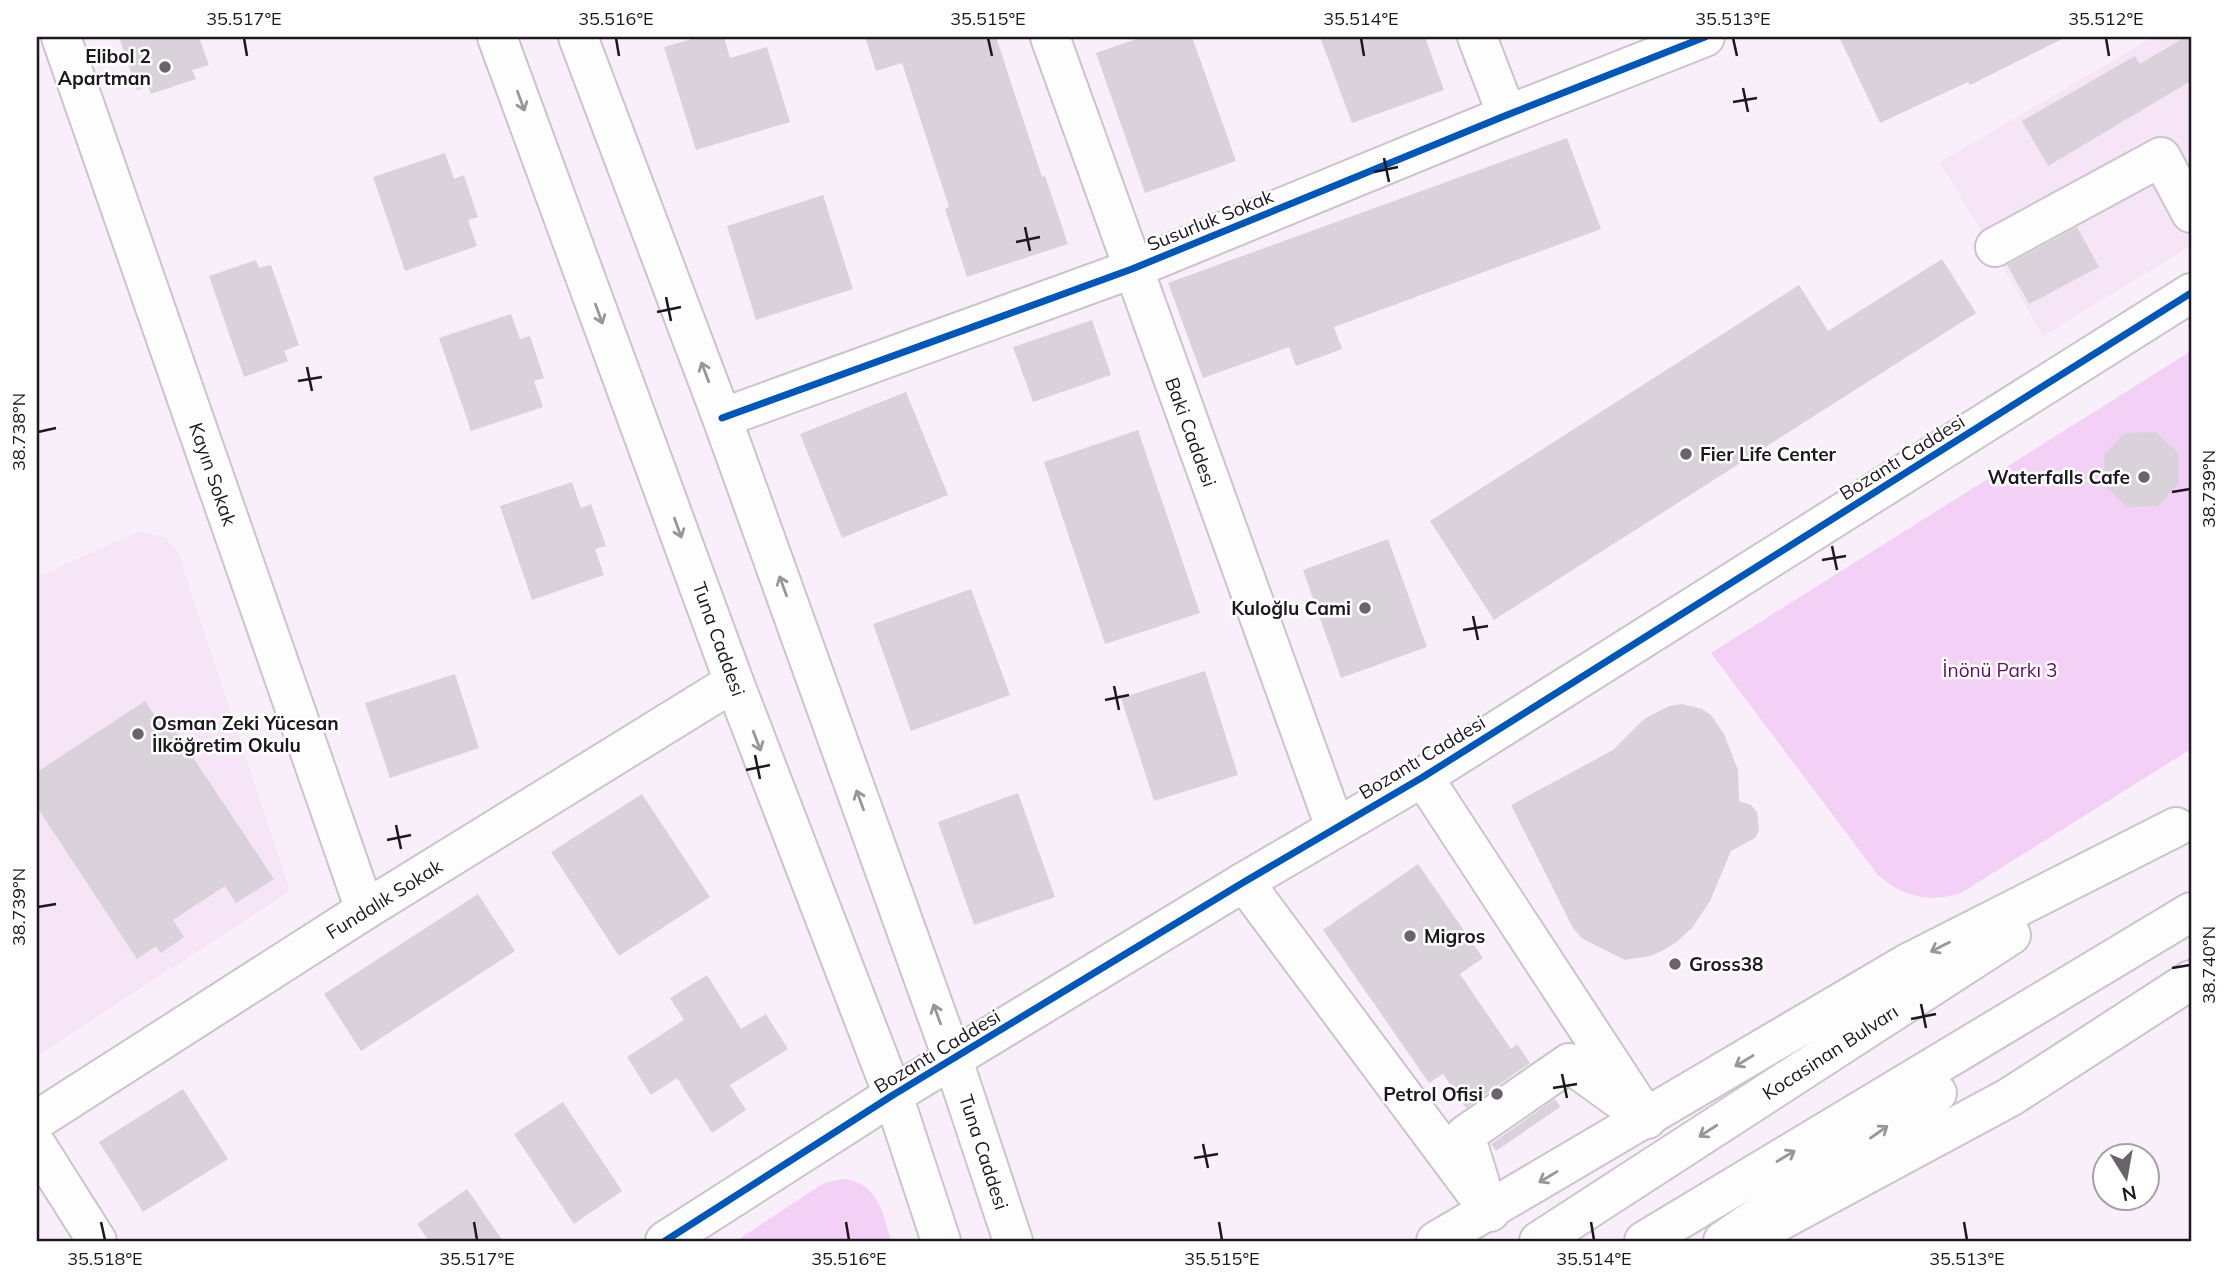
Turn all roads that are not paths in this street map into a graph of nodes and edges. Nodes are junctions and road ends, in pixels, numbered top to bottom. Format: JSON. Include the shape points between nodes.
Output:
{"nodes":[{"id":1,"x":61,"y":37,"type":"edge"},
{"id":2,"x":497,"y":37,"type":"edge"},
{"id":3,"x":578,"y":37,"type":"edge"},
{"id":4,"x":1049,"y":37,"type":"edge"},
{"id":5,"x":1477,"y":37,"type":"edge"},
{"id":6,"x":1705,"y":37,"type":"edge"},
{"id":7,"x":1507,"y":115,"type":"junction"},
{"id":8,"x":2191,"y":213,"type":"edge"},
{"id":9,"x":1995,"y":247,"type":"dead end"},
{"id":10,"x":1132,"y":269,"type":"junction"},
{"id":11,"x":2191,"y":293,"type":"edge"},
{"id":12,"x":722,"y":418,"type":"junction"},
{"id":13,"x":734,"y":682,"type":"junction"},
{"id":14,"x":1423,"y":777,"type":"junction"},
{"id":15,"x":2184,"y":822,"type":"edge"},
{"id":16,"x":1335,"y":827,"type":"junction"},
{"id":17,"x":1244,"y":882,"type":"junction"},
{"id":18,"x":365,"y":910,"type":"junction"},
{"id":19,"x":2191,"y":914,"type":"edge"},
{"id":20,"x":2191,"y":980,"type":"edge"},
{"id":21,"x":953,"y":1060,"type":"junction"},
{"id":22,"x":893,"y":1095,"type":"junction"},
{"id":23,"x":1647,"y":1119,"type":"junction"},
{"id":24,"x":37,"y":1120,"type":"edge"},
{"id":25,"x":37,"y":1146,"type":"edge"},
{"id":26,"x":1489,"y":1212,"type":"junction"},
{"id":27,"x":1014,"y":1233,"type":"edge"},
{"id":28,"x":97,"y":1241,"type":"edge"},
{"id":29,"x":665,"y":1241,"type":"edge"},
{"id":30,"x":941,"y":1241,"type":"edge"},
{"id":31,"x":1436,"y":1241,"type":"edge"},
{"id":32,"x":1539,"y":1241,"type":"edge"},
{"id":33,"x":1644,"y":1241,"type":"edge"},
{"id":34,"x":1723,"y":1241,"type":"edge"},
{"id":35,"x":1742,"y":1241,"type":"edge"}],
"edges":[{"from":1,"to":18,"type":"main road","name":"Kayın Sokak"},
{"from":2,"to":13,"type":"main road","name":"Tuna Caddesi","one_way":true},
{"from":12,"to":3,"type":"main road","name":"Tuna Caddesi","one_way":true},
{"from":4,"to":10,"type":"main road","name":"Baki Caddesi"},
{"from":5,"to":7,"type":"main road"},
{"from":6,"to":7,"type":"main road","name":"Susurluk Sokak"},
{"from":7,"to":10,"type":"main road","name":"Susurluk Sokak"},
{"from":8,"to":9,"type":"main road","via":[[2161,157]]},
{"from":10,"to":12,"type":"main road","name":"Susurluk Sokak"},
{"from":10,"to":16,"type":"main road","name":"Baki Caddesi"},
{"from":11,"to":14,"type":"main road","name":"Bozantı Caddesi"},
{"from":21,"to":12,"type":"main road","name":"Tuna Caddesi","one_way":true},
{"from":13,"to":18,"type":"main road","name":"Fundalık Sokak"},
{"from":13,"to":22,"type":"main road","name":"Tuna Caddesi","one_way":true},
{"from":14,"to":16,"type":"main road","name":"Bozantı Caddesi"},
{"from":14,"to":23,"type":"main road"},
{"from":15,"to":23,"type":"main road","one_way":true,"via":[[1906,964]]},
{"from":15,"to":32,"type":"main road","name":"Kocasinan Bulvarı","one_way":true},
{"from":16,"to":17,"type":"main road","name":"Bozantı Caddesi"},
{"from":17,"to":21,"type":"main road","name":"Bozantı Caddesi"},
{"from":17,"to":26,"type":"main road"},
{"from":18,"to":24,"type":"main road","name":"Fundalık Sokak"},
{"from":33,"to":19,"type":"main road","one_way":true},
{"from":34,"to":19,"type":"main road","one_way":true},
{"from":20,"to":35,"type":"main road","via":[[2010,1097]]},
{"from":21,"to":22,"type":"main road","name":"Bozantı Caddesi"},
{"from":21,"to":27,"type":"main road","name":"Tuna Caddesi"},
{"from":22,"to":29,"type":"main road","name":"Bozantı Caddesi"},
{"from":22,"to":30,"type":"main road","name":"Tuna Caddesi"},
{"from":23,"to":26,"type":"main road","one_way":true},
{"from":23,"to":26,"type":"main road","via":[[1569,1063],[1465,1135]]},
{"from":25,"to":28,"type":"main road"},
{"from":26,"to":31,"type":"main road"}]}
